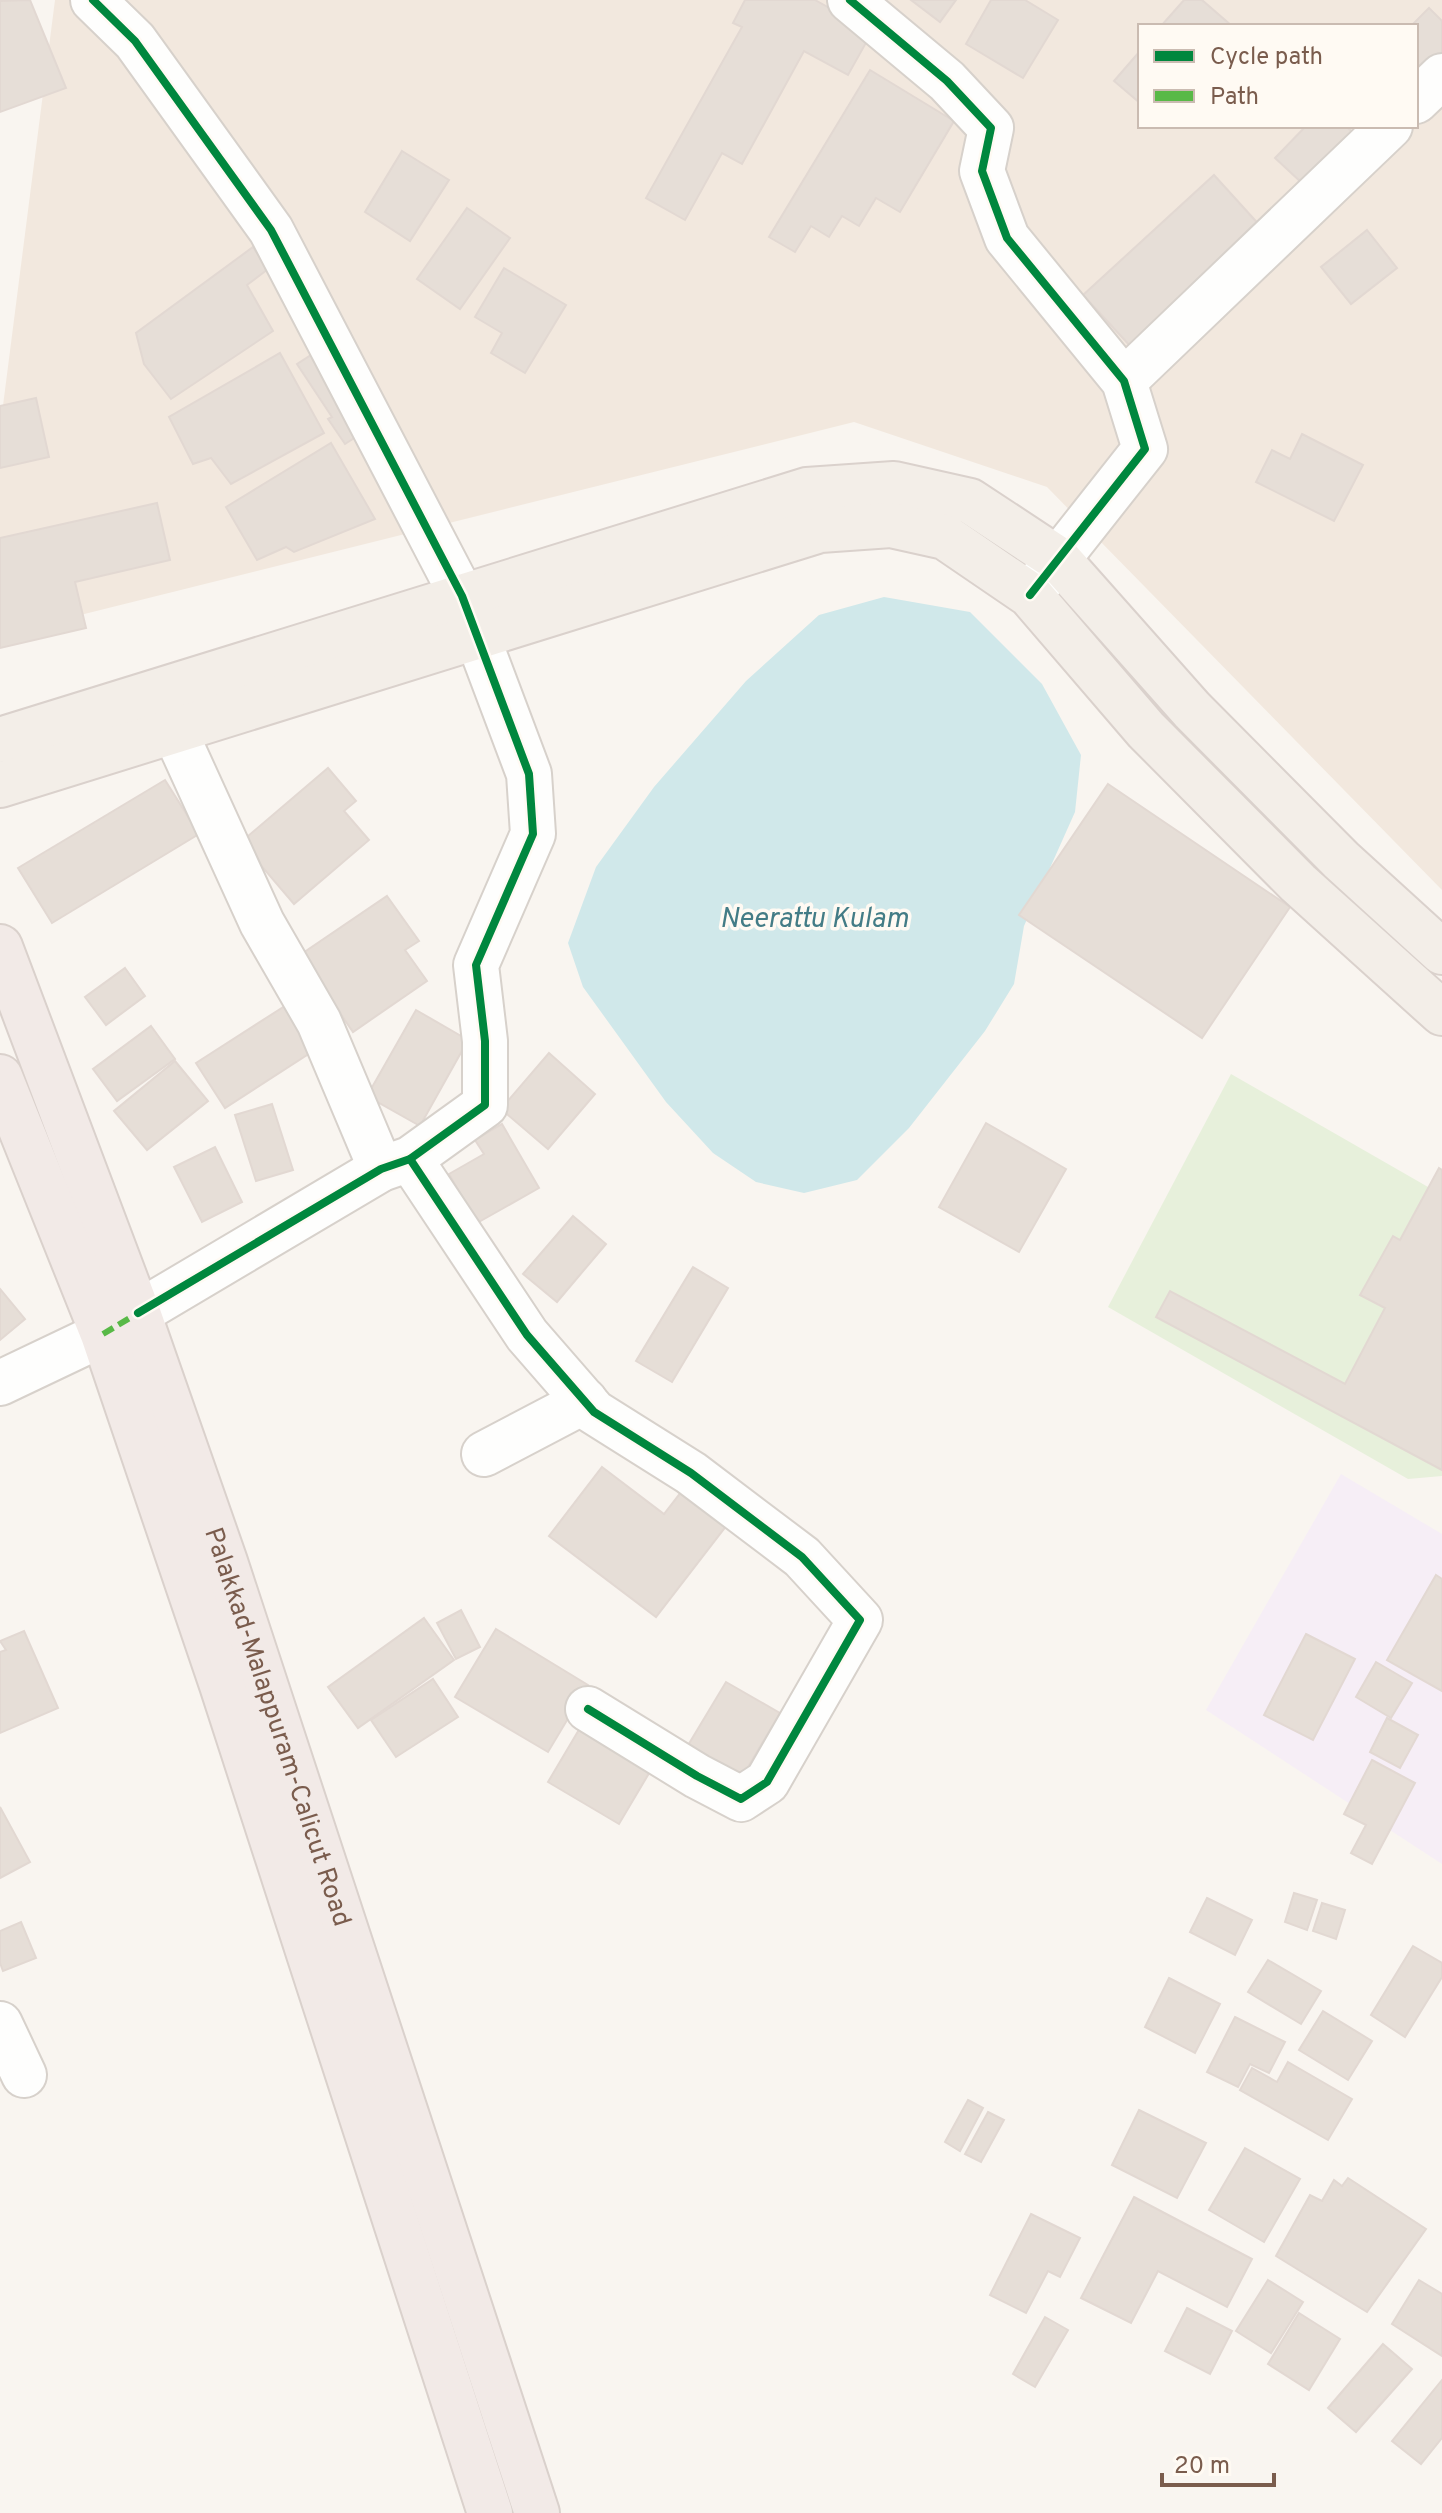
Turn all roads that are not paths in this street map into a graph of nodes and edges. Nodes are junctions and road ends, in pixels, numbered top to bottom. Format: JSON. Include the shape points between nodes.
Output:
{"nodes":[{"id":1,"x":93,"y":0,"type":"edge"},
{"id":2,"x":850,"y":0,"type":"edge"},
{"id":3,"x":1442,"y":76,"type":"edge"},
{"id":4,"x":1418,"y":99,"type":"edge"},
{"id":5,"x":1388,"y":128,"type":"edge"},
{"id":6,"x":1124,"y":381,"type":"junction"},
{"id":7,"x":1058,"y":559,"type":"junction"},
{"id":8,"x":1030,"y":595,"type":"junction"},
{"id":9,"x":462,"y":596,"type":"junction"},
{"id":10,"x":476,"y":637,"type":"junction"},
{"id":11,"x":174,"y":730,"type":"junction"},
{"id":12,"x":0,"y":740,"type":"edge"},
{"id":13,"x":0,"y":785,"type":"edge"},
{"id":14,"x":0,"y":947,"type":"edge"},
{"id":15,"x":1442,"y":952,"type":"edge"},
{"id":16,"x":1442,"y":1013,"type":"edge"},
{"id":17,"x":0,"y":1077,"type":"edge"},
{"id":18,"x":395,"y":1164,"type":"junction"},
{"id":19,"x":120,"y":1324,"type":"junction"},
{"id":20,"x":0,"y":1383,"type":"edge"},
{"id":21,"x":585,"y":1401,"type":"junction"},
{"id":22,"x":484,"y":1454,"type":"dead end"},
{"id":23,"x":588,"y":1709,"type":"dead end"},
{"id":24,"x":0,"y":2024,"type":"edge"},
{"id":25,"x":24,"y":2075,"type":"dead end"},
{"id":26,"x":490,"y":2513,"type":"edge"},
{"id":27,"x":537,"y":2513,"type":"edge"}],
"edges":[{"from":1,"to":9,"type":"street","via":[[135,41],[271,230]]},
{"from":2,"to":6,"type":"street","via":[[947,81],[991,128],[982,171],[1007,238]]},
{"from":3,"to":4,"type":"street"},
{"from":5,"to":6,"type":"street"},
{"from":6,"to":7,"type":"street","via":[[1145,449]]},
{"from":7,"to":8,"type":"street"},
{"from":7,"to":9,"type":"main road","via":[[970,501],[894,484],[807,490]]},
{"from":7,"to":15,"type":"main road","via":[[1192,710],[1341,860]]},
{"from":8,"to":10,"type":"main road","via":[[945,537],[891,525],[820,530]]},
{"from":8,"to":16,"type":"main road","via":[[1156,741],[1298,883]]},
{"from":9,"to":10,"type":"street"},
{"from":9,"to":12,"type":"main road"},
{"from":10,"to":11,"type":"main road"},
{"from":10,"to":18,"type":"street","via":[[529,774],[533,834],[476,965],[485,1041],[485,1105]]},
{"from":11,"to":13,"type":"main road"},
{"from":11,"to":18,"type":"street","via":[[262,923]]},
{"from":14,"to":19,"type":"highway","name":"Palakkad-Malappuram-Calicut Road"},
{"from":17,"to":19,"type":"highway","name":"Palakkad-Malappuram-Calicut Road"},
{"from":18,"to":19,"type":"street"},
{"from":18,"to":21,"type":"street"},
{"from":19,"to":20,"type":"street"},
{"from":19,"to":26,"type":"highway","name":"Palakkad-Malappuram-Calicut Road","via":[[232,1715]]},
{"from":19,"to":27,"type":"highway","name":"Palakkad-Malappuram-Calicut Road","via":[[230,1577]]},
{"from":21,"to":22,"type":"street"},
{"from":21,"to":23,"type":"street","via":[[802,1557],[860,1620],[767,1782],[741,1799]]},
{"from":24,"to":25,"type":"street"}]}
